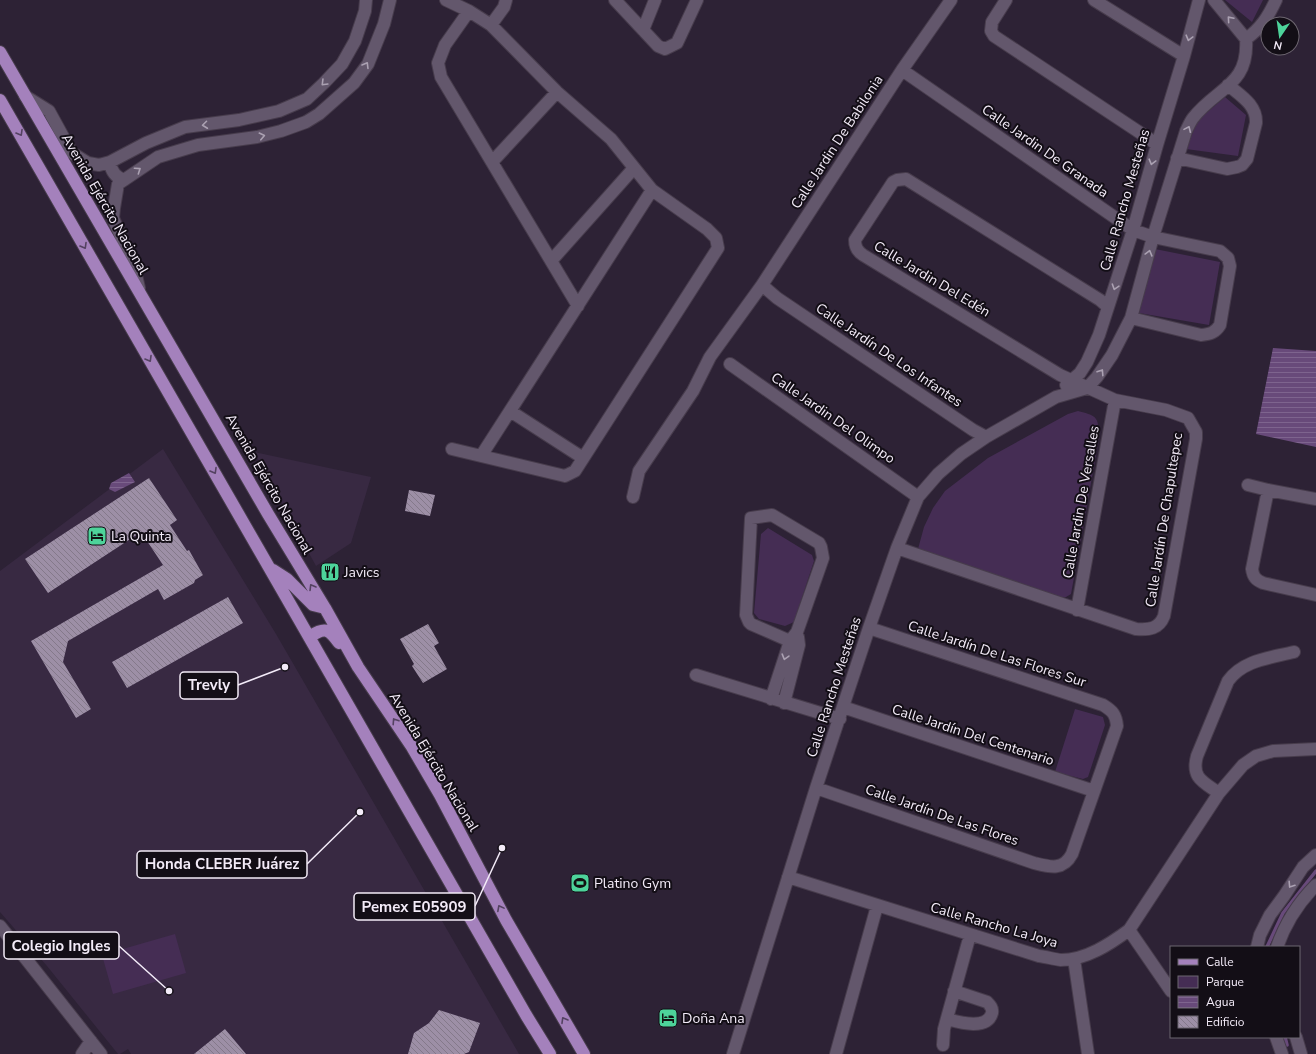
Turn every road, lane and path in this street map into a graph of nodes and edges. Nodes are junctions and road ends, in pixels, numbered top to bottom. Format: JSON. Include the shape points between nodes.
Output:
{"nodes":[{"id":1,"x":366,"y":0,"type":"edge"},
{"id":2,"x":390,"y":0,"type":"edge"},
{"id":3,"x":446,"y":0,"type":"edge"},
{"id":4,"x":461,"y":0,"type":"edge"},
{"id":5,"x":506,"y":0,"type":"edge"},
{"id":6,"x":615,"y":0,"type":"edge"},
{"id":7,"x":655,"y":0,"type":"edge"},
{"id":8,"x":697,"y":0,"type":"edge"},
{"id":9,"x":951,"y":0,"type":"edge"},
{"id":10,"x":1006,"y":0,"type":"edge"},
{"id":11,"x":1094,"y":0,"type":"edge"},
{"id":12,"x":1199,"y":0,"type":"edge"},
{"id":13,"x":1214,"y":0,"type":"edge"},
{"id":14,"x":1276,"y":0,"type":"edge"},
{"id":15,"x":469,"y":11,"type":"junction"},
{"id":16,"x":491,"y":25,"type":"junction"},
{"id":17,"x":642,"y":30,"type":"junction"},
{"id":18,"x":1246,"y":39,"type":"junction"},
{"id":19,"x":0,"y":52,"type":"edge"},
{"id":20,"x":1184,"y":56,"type":"junction"},
{"id":21,"x":902,"y":70,"type":"junction"},
{"id":22,"x":1228,"y":85,"type":"junction"},
{"id":23,"x":557,"y":92,"type":"junction"},
{"id":24,"x":25,"y":96,"type":"junction"},
{"id":25,"x":307,"y":99,"type":"junction"},
{"id":26,"x":0,"y":100,"type":"edge"},
{"id":27,"x":319,"y":114,"type":"junction"},
{"id":28,"x":1157,"y":146,"type":"junction"},
{"id":29,"x":1177,"y":158,"type":"junction"},
{"id":30,"x":110,"y":162,"type":"junction"},
{"id":31,"x":492,"y":162,"type":"junction"},
{"id":32,"x":634,"y":168,"type":"junction"},
{"id":33,"x":124,"y":180,"type":"junction"},
{"id":34,"x":652,"y":190,"type":"junction"},
{"id":35,"x":1133,"y":230,"type":"junction"},
{"id":36,"x":1153,"y":237,"type":"junction"},
{"id":37,"x":551,"y":261,"type":"junction"},
{"id":38,"x":762,"y":285,"type":"junction"},
{"id":39,"x":139,"y":291,"type":"junction"},
{"id":40,"x":578,"y":306,"type":"junction"},
{"id":41,"x":1108,"y":306,"type":"junction"},
{"id":42,"x":1131,"y":318,"type":"junction"},
{"id":43,"x":730,"y":364,"type":"dead end"},
{"id":44,"x":1071,"y":380,"type":"junction"},
{"id":45,"x":1087,"y":388,"type":"junction"},
{"id":46,"x":1056,"y":397,"type":"junction"},
{"id":47,"x":1114,"y":400,"type":"junction"},
{"id":48,"x":510,"y":410,"type":"junction"},
{"id":49,"x":986,"y":436,"type":"junction"},
{"id":50,"x":452,"y":449,"type":"dead end"},
{"id":51,"x":481,"y":456,"type":"junction"},
{"id":52,"x":583,"y":458,"type":"junction"},
{"id":53,"x":1248,"y":485,"type":"dead end"},
{"id":54,"x":1268,"y":490,"type":"junction"},
{"id":55,"x":633,"y":497,"type":"dead end"},
{"id":56,"x":918,"y":497,"type":"junction"},
{"id":57,"x":1316,"y":499,"type":"edge"},
{"id":58,"x":897,"y":548,"type":"junction"},
{"id":59,"x":270,"y":568,"type":"junction"},
{"id":60,"x":1316,"y":595,"type":"edge"},
{"id":61,"x":325,"y":608,"type":"junction"},
{"id":62,"x":1077,"y":610,"type":"junction"},
{"id":63,"x":869,"y":628,"type":"junction"},
{"id":64,"x":309,"y":637,"type":"junction"},
{"id":65,"x":796,"y":639,"type":"junction"},
{"id":66,"x":1294,"y":652,"type":"dead end"},
{"id":67,"x":358,"y":668,"type":"junction"},
{"id":68,"x":696,"y":675,"type":"dead end"},
{"id":69,"x":771,"y":699,"type":"junction"},
{"id":70,"x":784,"y":703,"type":"junction"},
{"id":71,"x":842,"y":713,"type":"junction"},
{"id":72,"x":1316,"y":749,"type":"edge"},
{"id":73,"x":816,"y":788,"type":"junction"},
{"id":74,"x":1094,"y":790,"type":"junction"},
{"id":75,"x":1219,"y":793,"type":"junction"},
{"id":76,"x":1316,"y":855,"type":"edge"},
{"id":77,"x":788,"y":877,"type":"junction"},
{"id":78,"x":1316,"y":884,"type":"edge"},
{"id":79,"x":877,"y":906,"type":"junction"},
{"id":80,"x":0,"y":926,"type":"edge"},
{"id":81,"x":1129,"y":930,"type":"junction"},
{"id":82,"x":970,"y":935,"type":"junction"},
{"id":83,"x":1257,"y":946,"type":"edge"},
{"id":84,"x":1277,"y":946,"type":"edge"},
{"id":85,"x":1074,"y":959,"type":"junction"},
{"id":86,"x":954,"y":990,"type":"junction"},
{"id":87,"x":1170,"y":990,"type":"edge"},
{"id":88,"x":947,"y":1019,"type":"junction"},
{"id":89,"x":1276,"y":1038,"type":"edge"},
{"id":90,"x":1296,"y":1038,"type":"edge"},
{"id":91,"x":91,"y":1041,"type":"junction"},
{"id":92,"x":943,"y":1045,"type":"dead end"},
{"id":93,"x":82,"y":1054,"type":"edge"},
{"id":94,"x":101,"y":1054,"type":"edge"},
{"id":95,"x":550,"y":1054,"type":"edge"},
{"id":96,"x":584,"y":1054,"type":"edge"},
{"id":97,"x":733,"y":1054,"type":"edge"},
{"id":98,"x":836,"y":1054,"type":"edge"},
{"id":99,"x":1088,"y":1054,"type":"edge"},
{"id":100,"x":1282,"y":1054,"type":"edge"},
{"id":101,"x":1301,"y":1054,"type":"edge"}],
"edges":[{"from":1,"to":25,"type":"street","one_way":true,"via":[[355,41],[342,64]]},
{"from":27,"to":2,"type":"street","one_way":true,"via":[[354,83],[368,64],[384,24]]},
{"from":3,"to":15,"type":"street"},
{"from":4,"to":15,"type":"street"},
{"from":5,"to":16,"type":"street"},
{"from":6,"to":17,"type":"street"},
{"from":7,"to":17,"type":"street"},
{"from":8,"to":17,"type":"street","via":[[677,43],[665,49],[658,46]]},
{"from":9,"to":21,"type":"street","name":"Calle Jardin De Babilonia"},
{"from":10,"to":28,"type":"street","via":[[992,22],[991,31],[994,36]]},
{"from":11,"to":20,"type":"street"},
{"from":12,"to":20,"type":"street","name":"Calle Rancho Mesteñas","one_way":true},
{"from":18,"to":13,"type":"street","one_way":true},
{"from":14,"to":18,"type":"street","via":[[1270,14],[1258,30]]},
{"from":15,"to":16,"type":"street"},
{"from":15,"to":31,"type":"street","via":[[444,45],[438,63],[441,77]]},
{"from":16,"to":23,"type":"street"},
{"from":18,"to":22,"type":"street","via":[[1242,68]]},
{"from":19,"to":24,"type":"main road","name":"Avenida Ejército Nacional"},
{"from":20,"to":28,"type":"street","name":"Calle Rancho Mesteñas"},
{"from":21,"to":35,"type":"street","name":"Calle Jardin De Granada"},
{"from":21,"to":38,"type":"street","name":"Calle Jardin De Babilonia"},
{"from":29,"to":22,"type":"street","one_way":true,"via":[[1192,118]]},
{"from":22,"to":29,"type":"street","via":[[1252,105],[1257,118],[1245,162],[1228,169]]},
{"from":23,"to":31,"type":"street"},
{"from":23,"to":32,"type":"street","via":[[611,139]]},
{"from":24,"to":30,"type":"street","via":[[49,111],[72,153],[88,163],[98,165]]},
{"from":24,"to":39,"type":"main road","name":"Avenida Ejército Nacional"},
{"from":25,"to":27,"type":"street"},
{"from":25,"to":30,"type":"street","one_way":true,"via":[[279,111],[239,120],[185,127]]},
{"from":26,"to":59,"type":"main road","one_way":true},
{"from":33,"to":27,"type":"street","one_way":true,"via":[[158,157],[198,145],[281,131]]},
{"from":28,"to":35,"type":"street","name":"Calle Rancho Mesteñas","one_way":true},
{"from":29,"to":36,"type":"street"},
{"from":30,"to":33,"type":"street","via":[[115,176]]},
{"from":31,"to":37,"type":"street"},
{"from":32,"to":34,"type":"street"},
{"from":32,"to":37,"type":"street"},
{"from":33,"to":39,"type":"street","via":[[118,184],[113,218],[134,267]]},
{"from":34,"to":40,"type":"street"},
{"from":34,"to":52,"type":"street","via":[[707,229],[716,238],[718,248]]},
{"from":35,"to":36,"type":"street","name":"Calle Jardin De Granada"},
{"from":35,"to":41,"type":"street","name":"Calle Rancho Mesteñas","one_way":true},
{"from":42,"to":36,"type":"street","one_way":true},
{"from":36,"to":42,"type":"street","name":"Calle Jardin De Granada","via":[[1220,251],[1228,258],[1230,266],[1220,325],[1213,333],[1201,335]]},
{"from":37,"to":40,"type":"street"},
{"from":38,"to":49,"type":"street","name":"Calle Jardín De Los Infantes","via":[[777,298],[973,430]]},
{"from":38,"to":55,"type":"street","name":"Calle Jardin De Babilonia","via":[[710,357],[693,391],[639,471]]},
{"from":61,"to":39,"type":"main road","name":"Avenida Ejército Nacional","one_way":true},
{"from":40,"to":48,"type":"street"},
{"from":41,"to":44,"type":"street","name":"Calle Rancho Mesteñas","via":[[1087,362],[1080,373]]},
{"from":41,"to":44,"type":"street","name":"Calle Jardin Del Edén","via":[[906,179],[893,182],[858,235],[855,244],[863,255]]},
{"from":45,"to":42,"type":"street","one_way":true,"via":[[1104,366]]},
{"from":43,"to":56,"type":"street","name":"Calle Jardin Del Olimpo"},
{"from":44,"to":45,"type":"street","name":"Calle Jardín De Chapultepec"},
{"from":44,"to":46,"type":"street","name":"Calle Rancho Mesteñas"},
{"from":45,"to":46,"type":"street","name":"Calle Rancho Mesteñas"},
{"from":45,"to":47,"type":"street","name":"Calle Jardín De Chapultepec"},
{"from":46,"to":49,"type":"street","name":"Calle Rancho Mesteñas"},
{"from":47,"to":62,"type":"street","name":"Calle Jardin De Versalles"},
{"from":47,"to":62,"type":"street","name":"Calle Jardín De Chapultepec","via":[[1166,410],[1188,418],[1196,432],[1194,447],[1161,622],[1149,629],[1136,628]]},
{"from":48,"to":51,"type":"street"},
{"from":48,"to":52,"type":"street"},
{"from":49,"to":56,"type":"street","name":"Calle Rancho Mesteñas","via":[[938,474]]},
{"from":50,"to":51,"type":"street"},
{"from":51,"to":52,"type":"street","via":[[565,476],[575,471]]},
{"from":53,"to":54,"type":"street"},
{"from":54,"to":57,"type":"street"},
{"from":54,"to":60,"type":"street","via":[[1252,569],[1254,577],[1259,582]]},
{"from":56,"to":58,"type":"street","name":"Calle Rancho Mesteñas"},
{"from":58,"to":62,"type":"street","name":"Calle Jardín De Chapultepec"},
{"from":58,"to":63,"type":"street","name":"Calle Rancho Mesteñas"},
{"from":59,"to":61,"type":"main road","via":[[287,579],[313,605]]},
{"from":59,"to":64,"type":"main road"},
{"from":61,"to":67,"type":"main road","name":"Avenida Ejército Nacional"},
{"from":63,"to":71,"type":"street","name":"Calle Rancho Mesteñas"},
{"from":63,"to":74,"type":"street","name":"Calle Jardín De Las Flores Sur","via":[[1103,705],[1114,713],[1117,726]]},
{"from":64,"to":67,"type":"main road","via":[[319,631],[332,633]]},
{"from":64,"to":95,"type":"main road"},
{"from":65,"to":65,"type":"street","via":[[823,558],[821,547],[819,543],[772,515],[751,518],[747,618],[751,624]]},
{"from":65,"to":69,"type":"street","one_way":true},
{"from":65,"to":70,"type":"street"},
{"from":66,"to":75,"type":"street","via":[[1245,666],[1228,681],[1194,765],[1200,779]]},
{"from":96,"to":67,"type":"main road","name":"Avenida Ejército Nacional","one_way":true,"via":[[506,920],[440,795],[408,741]]},
{"from":68,"to":69,"type":"street","name":"Calle Jardín Del Centenario"},
{"from":69,"to":70,"type":"street","name":"Calle Jardín Del Centenario"},
{"from":70,"to":71,"type":"street","name":"Calle Jardín Del Centenario"},
{"from":71,"to":73,"type":"street","name":"Calle Rancho Mesteñas"},
{"from":71,"to":74,"type":"street","name":"Calle Jardín Del Centenario"},
{"from":72,"to":75,"type":"street","name":"Calle Rancho La Joya","via":[[1273,751],[1256,756],[1243,765]]},
{"from":73,"to":74,"type":"street","name":"Calle Jardín De Las Flores","via":[[1034,863],[1050,866],[1059,866],[1072,854]]},
{"from":73,"to":77,"type":"street","name":"Calle Rancho Mesteñas"},
{"from":75,"to":81,"type":"street","name":"Calle Rancho La Joya"},
{"from":76,"to":83,"type":"street","one_way":true,"via":[[1303,867],[1270,915]]},
{"from":77,"to":79,"type":"street","name":"Calle Rancho La Joya"},
{"from":77,"to":97,"type":"street","name":"Calle Rancho Mesteñas"},
{"from":78,"to":84,"type":"street","via":[[1289,920]]},
{"from":79,"to":82,"type":"street","name":"Calle Rancho La Joya"},
{"from":79,"to":98,"type":"street"},
{"from":80,"to":91,"type":"street"},
{"from":81,"to":85,"type":"street","name":"Calle Rancho La Joya","via":[[1102,948]]},
{"from":81,"to":87,"type":"street"},
{"from":82,"to":85,"type":"street","name":"Calle Rancho La Joya","via":[[1039,956],[1060,960]]},
{"from":82,"to":86,"type":"street"},
{"from":85,"to":99,"type":"street"},
{"from":86,"to":88,"type":"street"},
{"from":86,"to":88,"type":"street","via":[[987,1002],[992,1012],[982,1023],[969,1024]]},
{"from":88,"to":92,"type":"street"},
{"from":89,"to":100,"type":"street"},
{"from":90,"to":101,"type":"street"},
{"from":91,"to":93,"type":"street"},
{"from":91,"to":94,"type":"street"}]}
